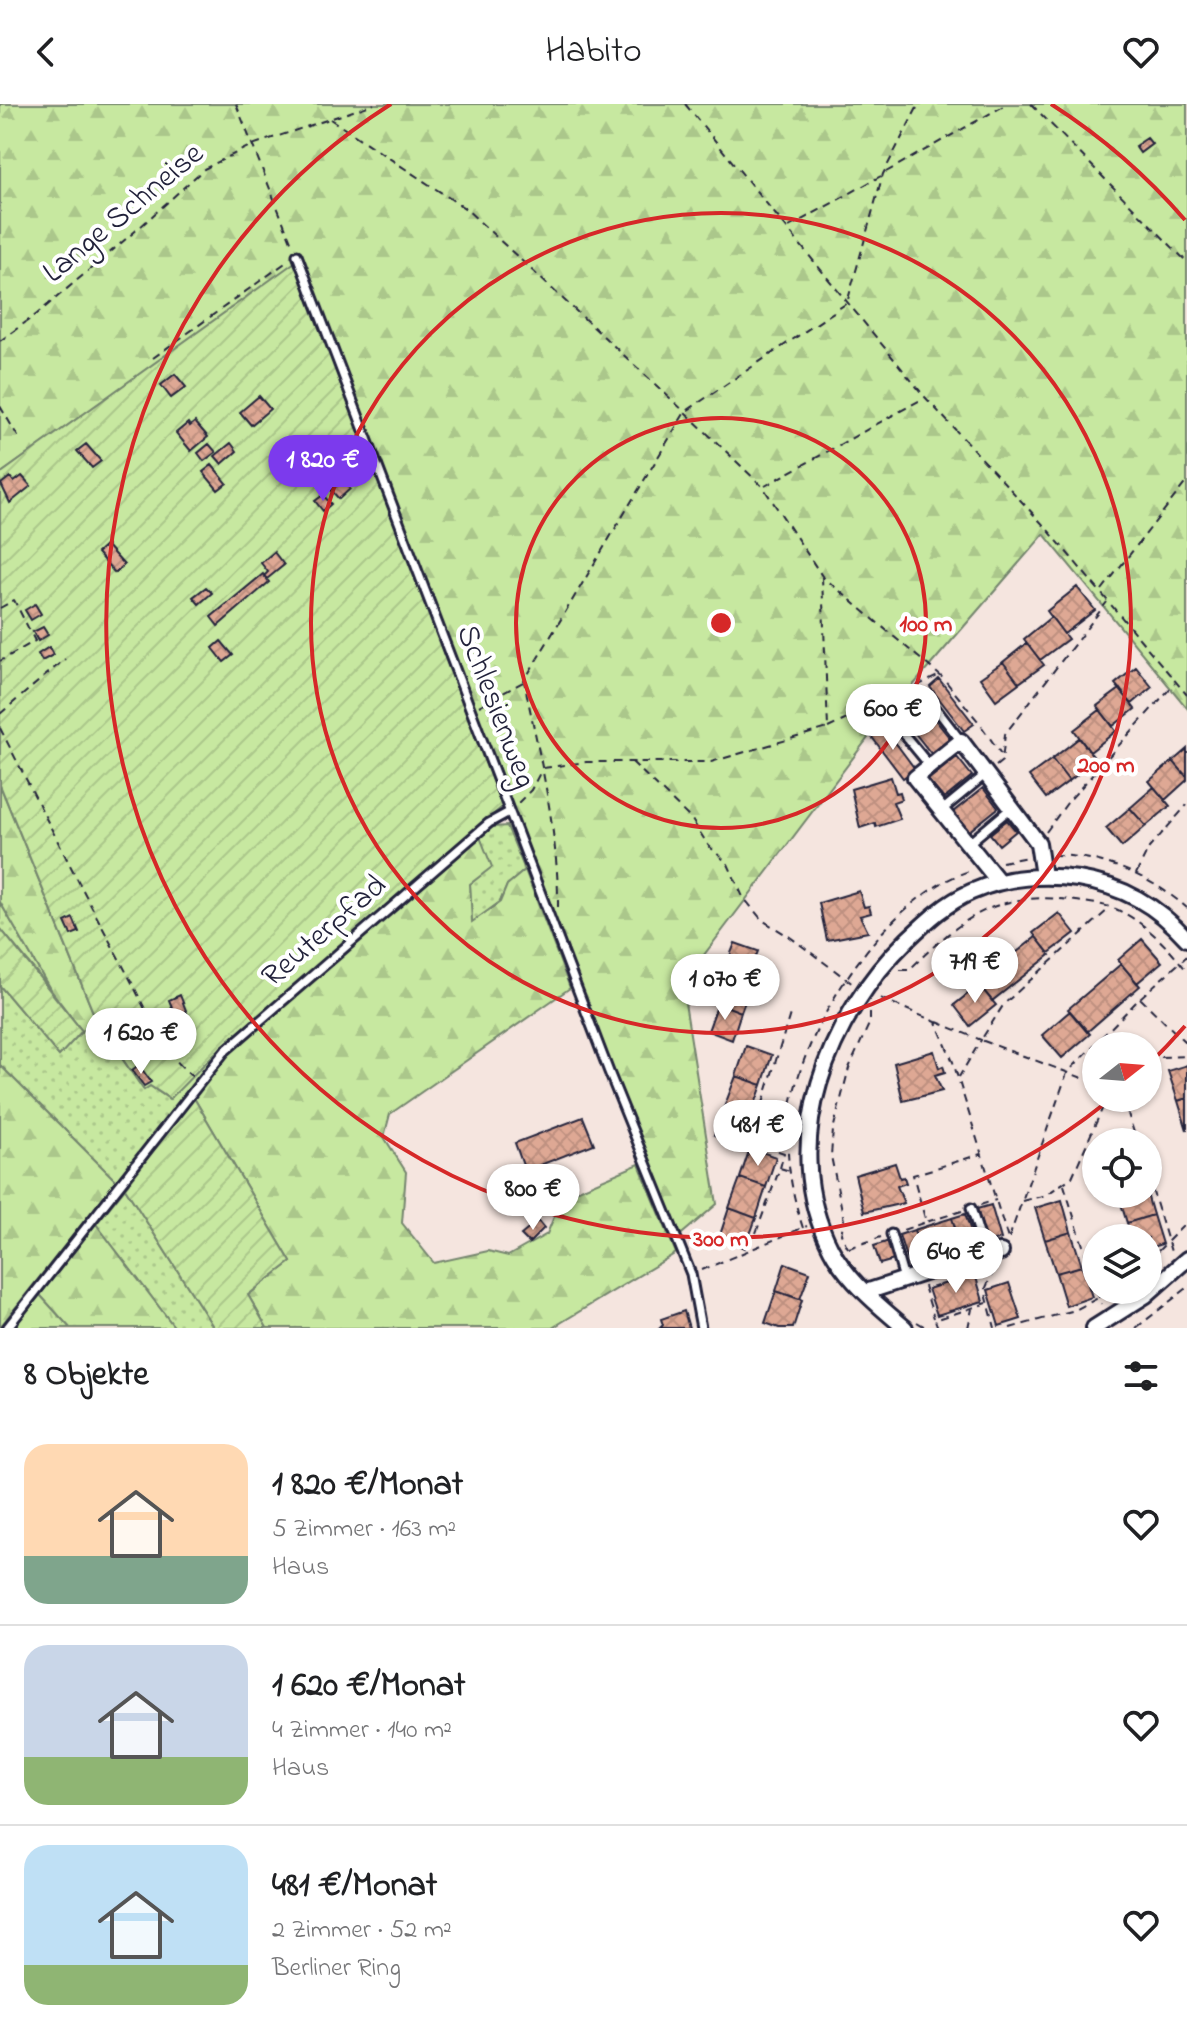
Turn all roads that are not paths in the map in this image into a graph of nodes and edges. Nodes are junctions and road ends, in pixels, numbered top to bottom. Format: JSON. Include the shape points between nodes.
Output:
{"nodes":[{"id":1,"x":297,"y":255,"type":"road end"},
{"id":2,"x":927,"y":697,"type":"dead end"},
{"id":3,"x":897,"y":726,"type":"dead end"},
{"id":4,"x":961,"y":741,"type":"junction"},
{"id":5,"x":930,"y":766,"type":"junction"},
{"id":6,"x":986,"y":774,"type":"junction"},
{"id":7,"x":1011,"y":808,"type":"junction"},
{"id":8,"x":941,"y":811,"type":"junction"},
{"id":9,"x":509,"y":812,"type":"junction"},
{"id":10,"x":968,"y":844,"type":"junction"},
{"id":11,"x":1043,"y":876,"type":"junction"},
{"id":12,"x":999,"y":882,"type":"junction"},
{"id":13,"x":1187,"y":939,"type":"edge"},
{"id":14,"x":971,"y":1208,"type":"road end"},
{"id":15,"x":891,"y":1234,"type":"road end"},
{"id":16,"x":1001,"y":1252,"type":"road end"},
{"id":17,"x":985,"y":1253,"type":"junction"},
{"id":18,"x":1182,"y":1264,"type":"edge"},
{"id":19,"x":904,"y":1279,"type":"junction"},
{"id":20,"x":1162,"y":1280,"type":"edge"},
{"id":21,"x":866,"y":1292,"type":"junction"},
{"id":22,"x":1132,"y":1304,"type":"edge"},
{"id":23,"x":1103,"y":1326,"type":"edge"},
{"id":24,"x":7,"y":1328,"type":"edge"},
{"id":25,"x":701,"y":1328,"type":"edge"},
{"id":26,"x":905,"y":1328,"type":"edge"}],
"edges":[{"from":1,"to":9,"type":"lane","name":"Schlesienweg"},
{"from":2,"to":4,"type":"lane"},
{"from":3,"to":5,"type":"lane"},
{"from":4,"to":5,"type":"street"},
{"from":4,"to":6,"type":"street"},
{"from":5,"to":8,"type":"street","via":[[915,778]]},
{"from":6,"to":7,"type":"street"},
{"from":6,"to":8,"type":"lane"},
{"from":7,"to":10,"type":"lane"},
{"from":7,"to":11,"type":"street","via":[[1038,843]]},
{"from":8,"to":10,"type":"street"},
{"from":9,"to":24,"type":"lane","name":"Reuterpfad","via":[[489,823],[225,1051]]},
{"from":9,"to":25,"type":"lane","name":"Schlesienweg","via":[[691,1274]]},
{"from":10,"to":12,"type":"street"},
{"from":11,"to":12,"type":"street"},
{"from":11,"to":13,"type":"street","via":[[1122,890],[1150,905]]},
{"from":12,"to":21,"type":"street","via":[[939,912],[893,954],[838,1031],[821,1078],[811,1122],[810,1177],[833,1253]]},
{"from":14,"to":17,"type":"lane"},
{"from":15,"to":19,"type":"lane"},
{"from":16,"to":17,"type":"street"},
{"from":17,"to":19,"type":"street"},
{"from":18,"to":20,"type":"street"},
{"from":19,"to":21,"type":"street"},
{"from":21,"to":26,"type":"street"},
{"from":22,"to":23,"type":"street"}]}
